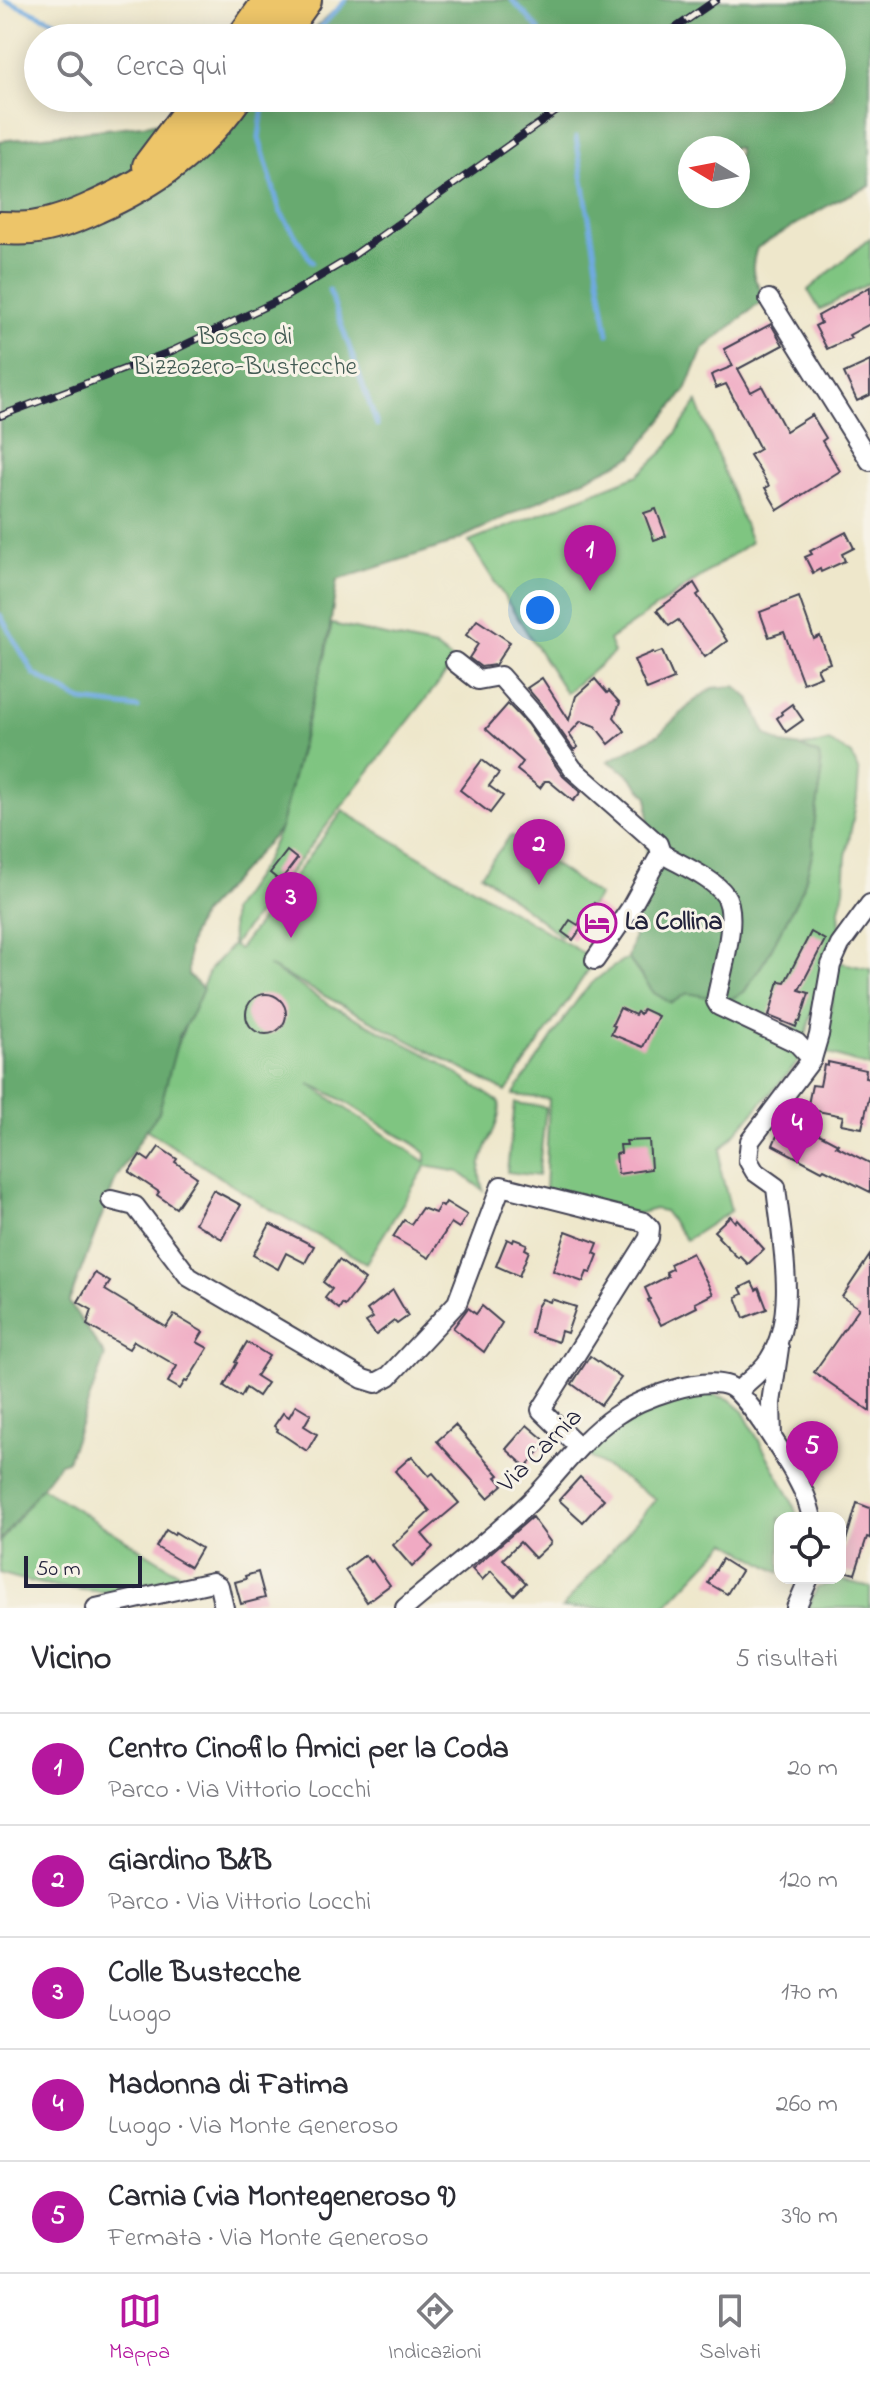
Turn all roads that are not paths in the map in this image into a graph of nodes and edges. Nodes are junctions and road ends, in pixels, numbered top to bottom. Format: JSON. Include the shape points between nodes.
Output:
{"nodes":[{"id":1,"x":270,"y":0,"type":"edge"},
{"id":2,"x":305,"y":0,"type":"edge"},
{"id":3,"x":253,"y":24,"type":"edge"},
{"id":4,"x":288,"y":24,"type":"edge"},
{"id":5,"x":190,"y":112,"type":"edge"},
{"id":6,"x":225,"y":112,"type":"edge"},
{"id":7,"x":110,"y":201,"type":"junction"},
{"id":8,"x":0,"y":228,"type":"edge"},
{"id":9,"x":769,"y":299,"type":"dead end"},
{"id":10,"x":870,"y":461,"type":"edge"},
{"id":11,"x":455,"y":662,"type":"dead end"},
{"id":12,"x":661,"y":853,"type":"junction"},
{"id":13,"x":870,"y":904,"type":"edge"},
{"id":14,"x":595,"y":960,"type":"dead end"},
{"id":15,"x":812,"y":1059,"type":"junction"},
{"id":16,"x":111,"y":1200,"type":"dead end"},
{"id":17,"x":781,"y":1334,"type":"junction"},
{"id":18,"x":738,"y":1391,"type":"junction"},
{"id":19,"x":772,"y":1437,"type":"junction"},
{"id":20,"x":579,"y":1447,"type":"junction"},
{"id":21,"x":810,"y":1512,"type":"edge"},
{"id":22,"x":806,"y":1584,"type":"edge"},
{"id":23,"x":96,"y":1608,"type":"edge"},
{"id":24,"x":224,"y":1608,"type":"edge"},
{"id":25,"x":405,"y":1608,"type":"edge"},
{"id":26,"x":796,"y":1608,"type":"edge"}],
"edges":[{"from":1,"to":3,"type":"highway"},
{"from":2,"to":4,"type":"highway"},
{"from":5,"to":7,"type":"highway","via":[[148,166]]},
{"from":6,"to":7,"type":"highway","via":[[169,168]]},
{"from":7,"to":8,"type":"highway","via":[[70,219],[32,228]]},
{"from":9,"to":10,"type":"street"},
{"from":11,"to":12,"type":"street","via":[[478,680],[500,676],[573,769],[658,844]]},
{"from":12,"to":14,"type":"street"},
{"from":12,"to":15,"type":"street","via":[[713,884],[729,905],[719,1006],[797,1043]]},
{"from":13,"to":15,"type":"street","via":[[831,965]]},
{"from":15,"to":17,"type":"street","via":[[750,1141],[748,1160],[776,1187],[786,1307]]},
{"from":16,"to":20,"type":"street","via":[[135,1206],[189,1277],[376,1383],[389,1376],[457,1303],[501,1186],[644,1222],[649,1238],[541,1410]]},
{"from":17,"to":18,"type":"street","via":[[770,1360]]},
{"from":17,"to":19,"type":"street"},
{"from":18,"to":19,"type":"street"},
{"from":18,"to":20,"type":"street","name":"Via Carnia","via":[[703,1383],[659,1395],[616,1415]]},
{"from":19,"to":21,"type":"street"},
{"from":20,"to":25,"type":"street","name":"Via Carnia","via":[[530,1502]]},
{"from":22,"to":26,"type":"street"},
{"from":23,"to":24,"type":"street","via":[[212,1582],[219,1586]]}]}
